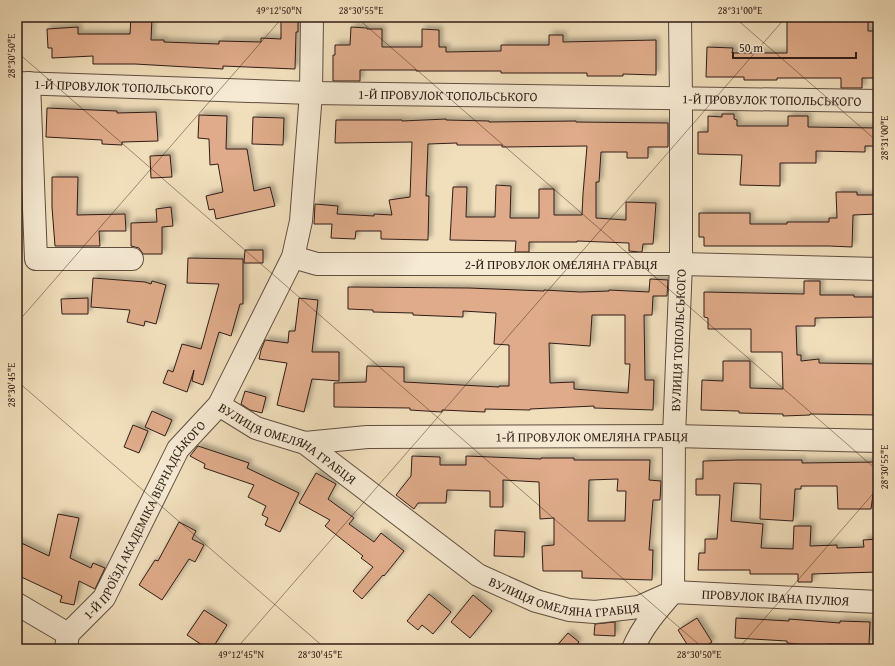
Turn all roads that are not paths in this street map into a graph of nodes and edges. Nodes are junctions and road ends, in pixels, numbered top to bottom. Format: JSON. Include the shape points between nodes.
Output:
{"nodes":[{"id":1,"x":312,"y":17,"type":"edge"},
{"id":2,"x":680,"y":17,"type":"edge"},
{"id":3,"x":23,"y":83,"type":"edge"},
{"id":4,"x":311,"y":93,"type":"junction"},
{"id":5,"x":681,"y":98,"type":"junction"},
{"id":6,"x":878,"y":101,"type":"edge"},
{"id":7,"x":293,"y":256,"type":"junction"},
{"id":8,"x":132,"y":259,"type":"dead end"},
{"id":9,"x":681,"y":264,"type":"junction"},
{"id":10,"x":878,"y":269,"type":"edge"},
{"id":11,"x":219,"y":404,"type":"junction"},
{"id":12,"x":674,"y":436,"type":"junction"},
{"id":13,"x":878,"y":441,"type":"edge"},
{"id":14,"x":305,"y":443,"type":"junction"},
{"id":15,"x":673,"y":592,"type":"junction"},
{"id":16,"x":878,"y":602,"type":"edge"},
{"id":17,"x":17,"y":604,"type":"edge"},
{"id":18,"x":66,"y":641,"type":"edge"},
{"id":19,"x":633,"y":649,"type":"edge"}],
"edges":[{"from":1,"to":4,"type":"street","name":"ВУЛИЦЯ ОМЕЛЯНА ГРАБЦЯ"},
{"from":2,"to":5,"type":"street","name":"ВУЛИЦЯ ТОПОЛЬСЬКОГО"},
{"from":3,"to":4,"type":"street","name":"1-Й ПРОВУЛОК ТОПОЛЬСЬКОГО"},
{"from":3,"to":8,"type":"street","via":[[36,260]]},
{"from":4,"to":5,"type":"street","name":"1-Й ПРОВУЛОК ТОПОЛЬСЬКОГО"},
{"from":4,"to":7,"type":"street","name":"ВУЛИЦЯ ОМЕЛЯНА ГРАБЦЯ","via":[[301,221]]},
{"from":5,"to":6,"type":"street","name":"1-Й ПРОВУЛОК ТОПОЛЬСЬКОГО"},
{"from":5,"to":9,"type":"street","name":"ВУЛИЦЯ ТОПОЛЬСЬКОГО"},
{"from":7,"to":9,"type":"street","name":"2-Й ПРОВУЛОК ОМЕЛЯНА ГРАБЦЯ","via":[[317,264]]},
{"from":7,"to":11,"type":"street","name":"ВУЛИЦЯ ОМЕЛЯНА ГРАБЦЯ"},
{"from":9,"to":10,"type":"street","name":"2-Й ПРОВУЛОК ОМЕЛЯНА ГРАБЦЯ"},
{"from":9,"to":12,"type":"street","name":"ВУЛИЦЯ ТОПОЛЬСЬКОГО"},
{"from":11,"to":14,"type":"street","name":"ВУЛИЦЯ ОМЕЛЯНА ГРАБЦЯ","via":[[256,428]]},
{"from":11,"to":18,"type":"street","name":"1-Й ПРОЇЗД АКАДЕМІКА ВЕРНАДСЬКОГО","via":[[178,449],[104,598]]},
{"from":12,"to":13,"type":"street","name":"1-Й ПРОВУЛОК ОМЕЛЯНА ГРАБЦЯ"},
{"from":12,"to":14,"type":"street","name":"1-Й ПРОВУЛОК ОМЕЛЯНА ГРАБЦЯ","via":[[367,437]]},
{"from":12,"to":15,"type":"street","name":"ВУЛИЦЯ ТОПОЛЬСЬКОГО"},
{"from":14,"to":15,"type":"street","name":"ВУЛИЦЯ ОМЕЛЯНА ГРАБЦЯ","via":[[478,575],[536,601],[569,610],[596,612],[639,607]]},
{"from":15,"to":16,"type":"street","name":"ПРОВУЛОК ІВАНА ПУЛЮЯ"},
{"from":15,"to":19,"type":"street","via":[[652,616]]},
{"from":17,"to":18,"type":"street"}]}
